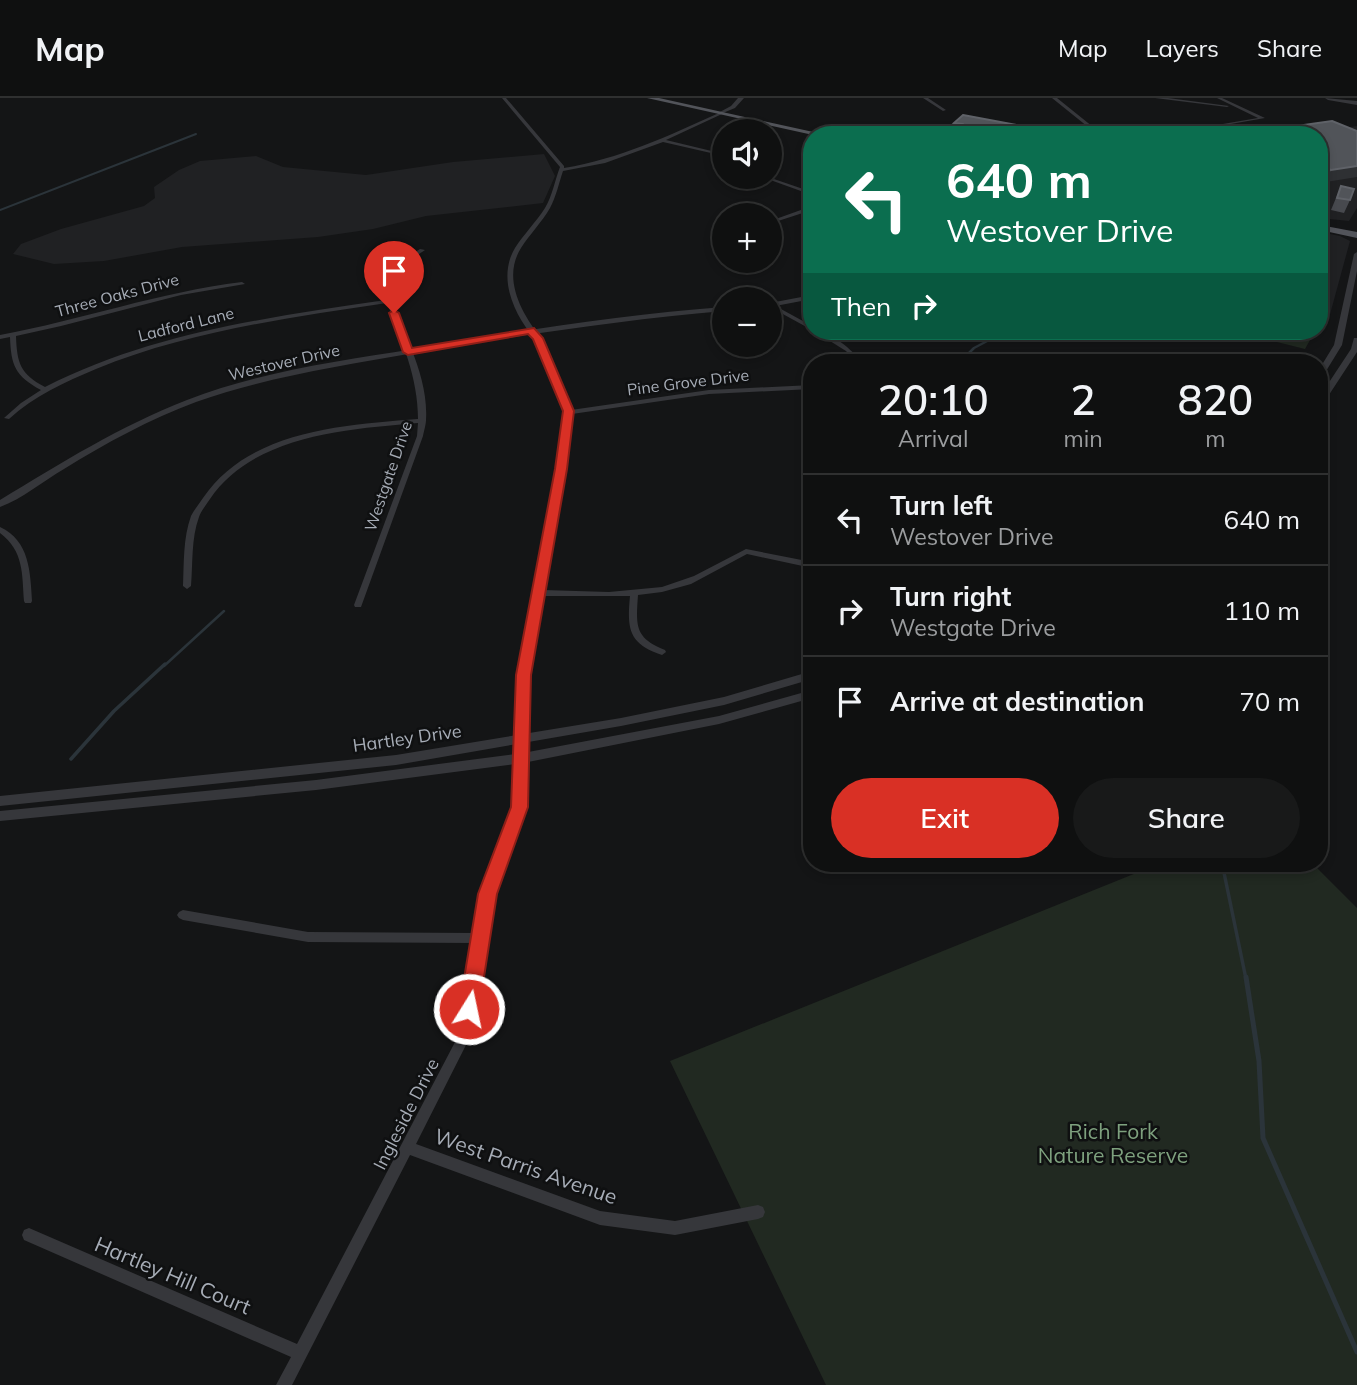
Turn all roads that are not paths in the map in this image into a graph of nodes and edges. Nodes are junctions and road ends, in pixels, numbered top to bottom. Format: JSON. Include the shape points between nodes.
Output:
{"nodes":[{"id":1,"x":503,"y":98,"type":"edge"},
{"id":2,"x":650,"y":98,"type":"edge"},
{"id":3,"x":741,"y":98,"type":"edge"},
{"id":4,"x":925,"y":98,"type":"edge"},
{"id":5,"x":1054,"y":98,"type":"edge"},
{"id":6,"x":1157,"y":98,"type":"edge"},
{"id":7,"x":1219,"y":98,"type":"edge"},
{"id":8,"x":1328,"y":98,"type":"edge"},
{"id":9,"x":1357,"y":103,"type":"edge"},
{"id":10,"x":1231,"y":106,"type":"junction"},
{"id":11,"x":944,"y":110,"type":"dead end"},
{"id":12,"x":720,"y":114,"type":"junction"},
{"id":13,"x":1090,"y":126,"type":"edge"},
{"id":14,"x":1216,"y":126,"type":"edge"},
{"id":15,"x":803,"y":131,"type":"edge"},
{"id":16,"x":664,"y":141,"type":"junction"},
{"id":17,"x":712,"y":152,"type":"edge"},
{"id":18,"x":562,"y":170,"type":"junction"},
{"id":19,"x":782,"y":183,"type":"edge"},
{"id":20,"x":803,"y":191,"type":"edge"},
{"id":21,"x":803,"y":211,"type":"edge"},
{"id":22,"x":782,"y":218,"type":"edge"},
{"id":23,"x":1328,"y":225,"type":"edge"},
{"id":24,"x":1357,"y":227,"type":"edge"},
{"id":25,"x":1328,"y":228,"type":"edge"},
{"id":26,"x":1357,"y":237,"type":"edge"},
{"id":27,"x":422,"y":250,"type":"dead end"},
{"id":28,"x":1357,"y":254,"type":"edge"},
{"id":29,"x":242,"y":284,"type":"dead end"},
{"id":30,"x":803,"y":299,"type":"edge"},
{"id":31,"x":389,"y":301,"type":"junction"},
{"id":32,"x":782,"y":303,"type":"edge"},
{"id":33,"x":712,"y":310,"type":"edge"},
{"id":34,"x":782,"y":312,"type":"edge"},
{"id":35,"x":803,"y":323,"type":"edge"},
{"id":36,"x":531,"y":330,"type":"junction"},
{"id":37,"x":13,"y":335,"type":"junction"},
{"id":38,"x":0,"y":337,"type":"edge"},
{"id":39,"x":832,"y":340,"type":"edge"},
{"id":40,"x":1357,"y":341,"type":"edge"},
{"id":41,"x":408,"y":352,"type":"junction"},
{"id":42,"x":852,"y":354,"type":"edge"},
{"id":43,"x":1328,"y":361,"type":"edge"},
{"id":44,"x":803,"y":387,"type":"edge"},
{"id":45,"x":44,"y":389,"type":"junction"},
{"id":46,"x":1328,"y":390,"type":"edge"},
{"id":47,"x":569,"y":411,"type":"junction"},
{"id":48,"x":6,"y":418,"type":"dead end"},
{"id":49,"x":423,"y":421,"type":"junction"},
{"id":50,"x":0,"y":504,"type":"edge"},
{"id":51,"x":0,"y":529,"type":"edge"},
{"id":52,"x":803,"y":563,"type":"edge"},
{"id":53,"x":187,"y":586,"type":"dead end"},
{"id":54,"x":538,"y":593,"type":"junction"},
{"id":55,"x":634,"y":593,"type":"junction"},
{"id":56,"x":27,"y":601,"type":"dead end"},
{"id":57,"x":358,"y":605,"type":"dead end"},
{"id":58,"x":662,"y":652,"type":"dead end"},
{"id":59,"x":803,"y":678,"type":"edge"},
{"id":60,"x":803,"y":697,"type":"edge"},
{"id":61,"x":524,"y":738,"type":"junction"},
{"id":62,"x":523,"y":758,"type":"junction"},
{"id":63,"x":0,"y":801,"type":"edge"},
{"id":64,"x":0,"y":816,"type":"edge"},
{"id":65,"x":183,"y":915,"type":"dead end"},
{"id":66,"x":479,"y":938,"type":"junction"},
{"id":67,"x":406,"y":1147,"type":"junction"},
{"id":68,"x":758,"y":1212,"type":"dead end"},
{"id":69,"x":29,"y":1235,"type":"dead end"},
{"id":70,"x":300,"y":1353,"type":"junction"},
{"id":71,"x":284,"y":1385,"type":"edge"}],
"edges":[{"from":1,"to":18,"type":"street"},
{"from":2,"to":12,"type":"main road"},
{"from":3,"to":12,"type":"street"},
{"from":4,"to":11,"type":"street"},
{"from":5,"to":13,"type":"street"},
{"from":6,"to":10,"type":"street"},
{"from":7,"to":10,"type":"street"},
{"from":8,"to":9,"type":"street"},
{"from":10,"to":14,"type":"street","via":[[1263,118]]},
{"from":12,"to":15,"type":"main road"},
{"from":12,"to":16,"type":"street"},
{"from":16,"to":17,"type":"street"},
{"from":16,"to":18,"type":"street","via":[[617,159]]},
{"from":18,"to":36,"type":"street","via":[[549,206],[510,267],[512,295]]},
{"from":19,"to":20,"type":"street"},
{"from":21,"to":22,"type":"street"},
{"from":23,"to":24,"type":"main road"},
{"from":25,"to":26,"type":"main road"},
{"from":27,"to":31,"type":"street","via":[[390,274],[386,284]]},
{"from":28,"to":43,"type":"street","via":[[1338,345]]},
{"from":29,"to":37,"type":"street","name":"Three Oaks Drive","via":[[174,293]]},
{"from":30,"to":32,"type":"street"},
{"from":31,"to":41,"type":"street","name":"Westgate Drive"},
{"from":31,"to":45,"type":"street","name":"Ladford Lane","via":[[167,340]]},
{"from":33,"to":36,"type":"street","name":"Westover Drive"},
{"from":34,"to":35,"type":"street"},
{"from":36,"to":41,"type":"street","name":"Westover Drive"},
{"from":36,"to":47,"type":"street"},
{"from":37,"to":38,"type":"street","name":"Three Oaks Drive"},
{"from":37,"to":45,"type":"street","via":[[18,369]]},
{"from":39,"to":42,"type":"street"},
{"from":40,"to":46,"type":"street"},
{"from":41,"to":49,"type":"street","name":"Westgate Drive","via":[[424,400]]},
{"from":41,"to":50,"type":"street","name":"Westover Drive","via":[[295,371],[192,401],[138,424]]},
{"from":44,"to":47,"type":"street","name":"Pine Grove Drive","via":[[709,392]]},
{"from":45,"to":48,"type":"street","name":"Ladford Lane"},
{"from":47,"to":54,"type":"street","name":"Ingleside Drive"},
{"from":49,"to":53,"type":"street","via":[[316,433],[246,461],[220,481],[196,514]]},
{"from":49,"to":57,"type":"street","name":"Westgate Drive"},
{"from":51,"to":56,"type":"street","via":[[24,556]]},
{"from":52,"to":55,"type":"street","via":[[746,551],[678,585]]},
{"from":54,"to":55,"type":"street"},
{"from":54,"to":61,"type":"street","name":"Ingleside Drive","via":[[524,675]]},
{"from":55,"to":58,"type":"street","via":[[634,632],[644,645]]},
{"from":59,"to":61,"type":"street","name":"Hartley Drive","via":[[724,701]]},
{"from":60,"to":62,"type":"street","name":"Hartley Drive","via":[[719,720]]},
{"from":61,"to":62,"type":"street","name":"Ingleside Drive"},
{"from":61,"to":63,"type":"street","name":"Hartley Drive","via":[[396,760]]},
{"from":62,"to":64,"type":"street","name":"Hartley Drive","via":[[316,785]]},
{"from":62,"to":66,"type":"street","name":"Ingleside Drive","via":[[520,807],[488,894]]},
{"from":65,"to":66,"type":"street","via":[[308,937]]},
{"from":66,"to":67,"type":"street","name":"Ingleside Drive","via":[[474,991],[460,1045]]},
{"from":67,"to":68,"type":"street","name":"West Parris Avenue","via":[[600,1218],[675,1228]]},
{"from":67,"to":70,"type":"street","name":"Ingleside Drive"},
{"from":69,"to":70,"type":"street","name":"Hartley Hill Court"},
{"from":70,"to":71,"type":"street","name":"Ingleside Drive"}]}
